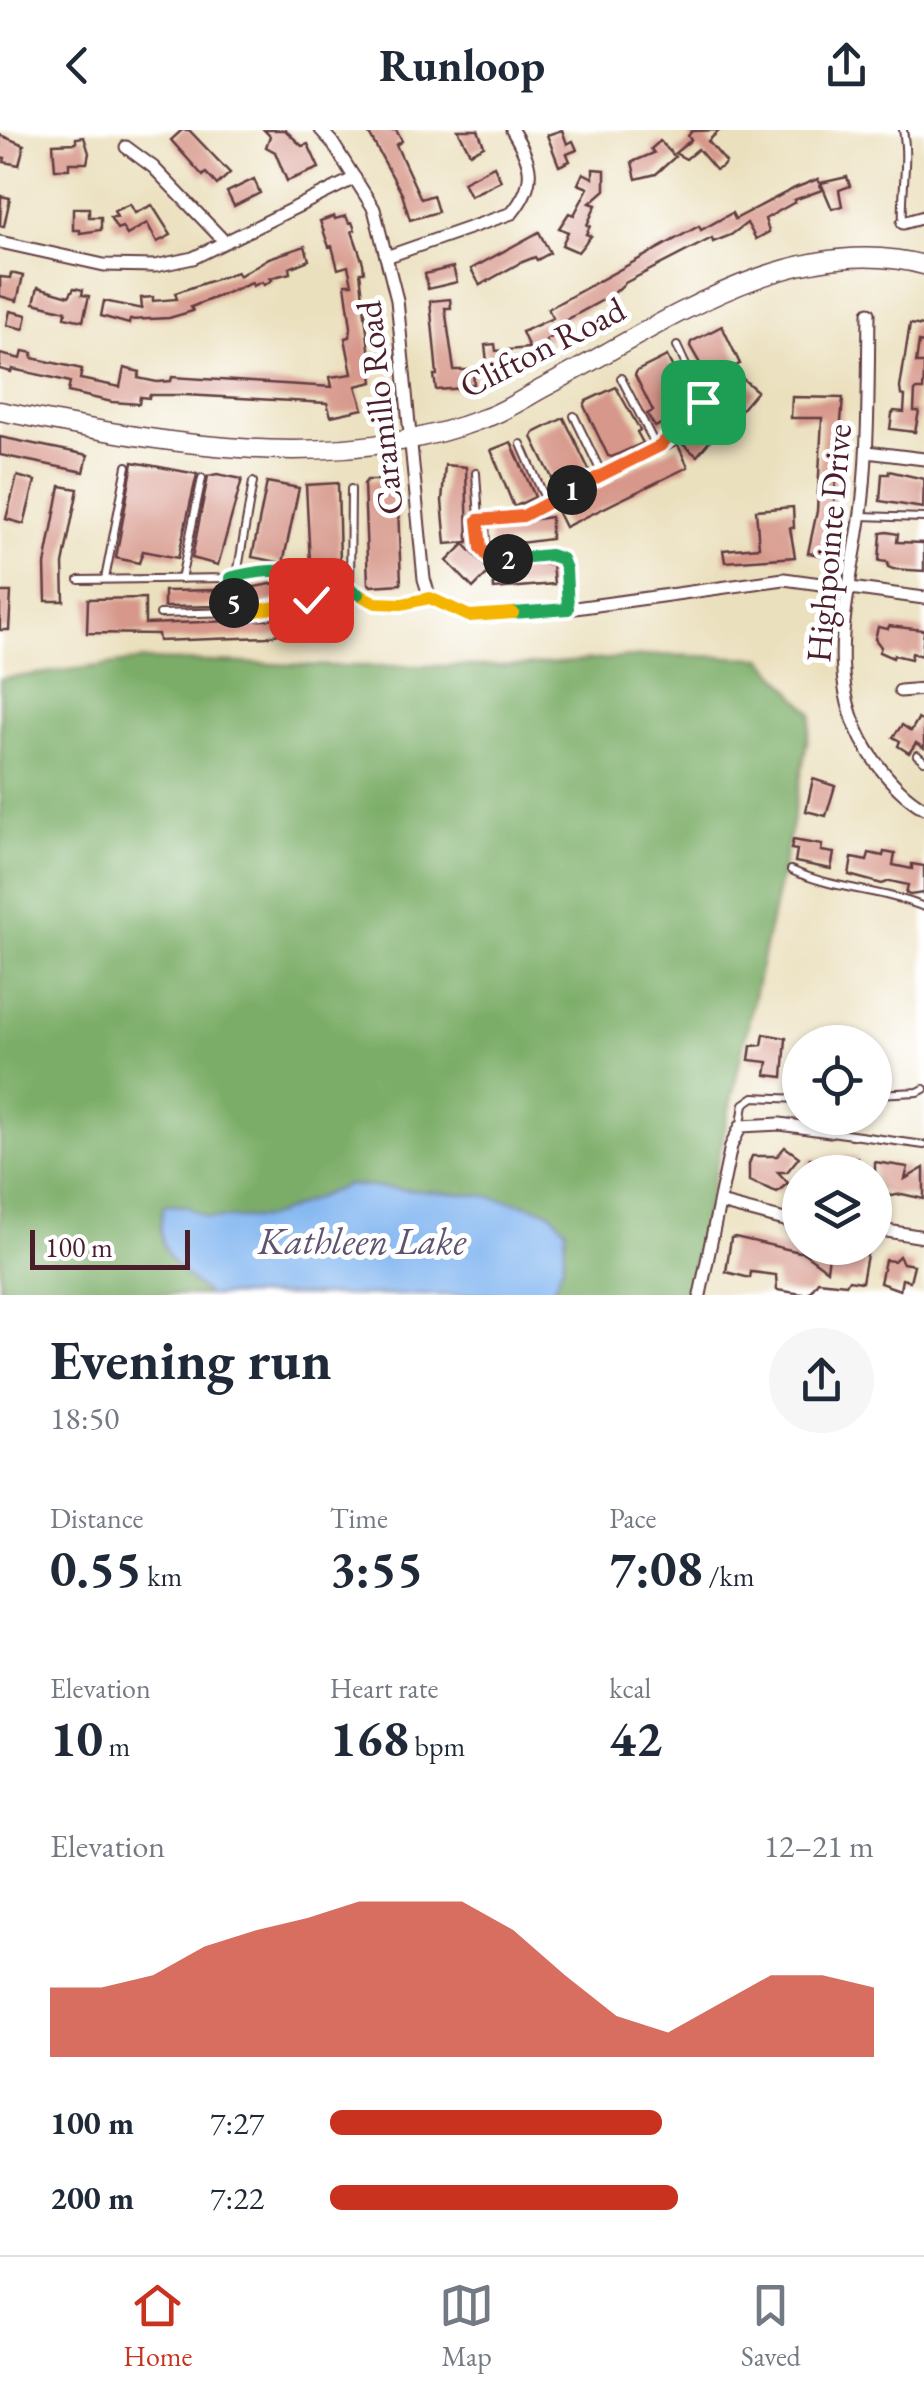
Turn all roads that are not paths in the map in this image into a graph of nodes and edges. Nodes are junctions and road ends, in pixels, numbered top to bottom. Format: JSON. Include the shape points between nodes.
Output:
{"nodes":[{"id":1,"x":321,"y":130,"type":"edge"},
{"id":2,"x":512,"y":130,"type":"edge"},
{"id":3,"x":902,"y":130,"type":"edge"},
{"id":4,"x":126,"y":147,"type":"dead end"},
{"id":5,"x":355,"y":178,"type":"junction"},
{"id":6,"x":924,"y":217,"type":"edge"},
{"id":7,"x":904,"y":223,"type":"joint"},
{"id":8,"x":224,"y":240,"type":"junction"},
{"id":9,"x":0,"y":242,"type":"edge"},
{"id":10,"x":386,"y":256,"type":"junction"},
{"id":11,"x":924,"y":266,"type":"edge"},
{"id":12,"x":869,"y":313,"type":"dead end"},
{"id":13,"x":676,"y":346,"type":"dead end"},
{"id":14,"x":621,"y":378,"type":"dead end"},
{"id":15,"x":702,"y":406,"type":"junction"},
{"id":16,"x":0,"y":411,"type":"edge"},
{"id":17,"x":574,"y":416,"type":"dead end"},
{"id":18,"x":727,"y":424,"type":"dead end"},
{"id":19,"x":412,"y":437,"type":"junction"},
{"id":20,"x":522,"y":444,"type":"dead end"},
{"id":21,"x":656,"y":448,"type":"junction"},
{"id":22,"x":867,"y":452,"type":"junction"},
{"id":23,"x":924,"y":459,"type":"edge"},
{"id":24,"x":126,"y":466,"type":"dead end"},
{"id":25,"x":476,"y":473,"type":"dead end"},
{"id":26,"x":602,"y":474,"type":"junction"},
{"id":27,"x":202,"y":478,"type":"dead end"},
{"id":28,"x":253,"y":482,"type":"dead end"},
{"id":29,"x":351,"y":489,"type":"dead end"},
{"id":30,"x":548,"y":502,"type":"junction"},
{"id":31,"x":861,"y":516,"type":"junction"},
{"id":32,"x":924,"y":518,"type":"edge"},
{"id":33,"x":478,"y":520,"type":"junction"},
{"id":34,"x":234,"y":576,"type":"junction"},
{"id":35,"x":105,"y":578,"type":"junction"},
{"id":36,"x":180,"y":579,"type":"junction"},
{"id":37,"x":79,"y":580,"type":"dead end"},
{"id":38,"x":849,"y":586,"type":"junction"},
{"id":39,"x":350,"y":589,"type":"junction"},
{"id":40,"x":430,"y":598,"type":"junction"},
{"id":41,"x":924,"y":598,"type":"edge"},
{"id":42,"x":311,"y":600,"type":"dead end"},
{"id":43,"x":568,"y":609,"type":"junction"},
{"id":44,"x":235,"y":612,"type":"junction"},
{"id":45,"x":160,"y":614,"type":"dead end"},
{"id":46,"x":924,"y":690,"type":"edge"},
{"id":47,"x":900,"y":691,"type":"dead end"},
{"id":48,"x":916,"y":755,"type":"dead end"},
{"id":49,"x":924,"y":761,"type":"edge"},
{"id":50,"x":924,"y":808,"type":"edge"},
{"id":51,"x":791,"y":870,"type":"dead end"},
{"id":52,"x":924,"y":907,"type":"edge"},
{"id":53,"x":924,"y":1089,"type":"edge"},
{"id":54,"x":892,"y":1093,"type":"edge"},
{"id":55,"x":782,"y":1098,"type":"edge"},
{"id":56,"x":782,"y":1124,"type":"edge"},
{"id":57,"x":747,"y":1125,"type":"junction"},
{"id":58,"x":857,"y":1135,"type":"edge"},
{"id":59,"x":924,"y":1145,"type":"edge"},
{"id":60,"x":720,"y":1203,"type":"junction"},
{"id":61,"x":782,"y":1219,"type":"edge"},
{"id":62,"x":892,"y":1232,"type":"edge"},
{"id":63,"x":924,"y":1237,"type":"edge"},
{"id":64,"x":700,"y":1295,"type":"edge"}],
"edges":[{"from":1,"to":5,"type":"street","name":"Caramillo Road"},
{"from":2,"to":10,"type":"street","via":[[531,174],[512,213]]},
{"from":3,"to":7,"type":"lane"},
{"from":4,"to":8,"type":"street"},
{"from":5,"to":8,"type":"street"},
{"from":5,"to":10,"type":"street","name":"Caramillo Road","via":[[374,209]]},
{"from":6,"to":7,"type":"street"},
{"from":8,"to":9,"type":"street","via":[[193,258],[155,266],[104,265]]},
{"from":10,"to":19,"type":"street","name":"Caramillo Road"},
{"from":11,"to":19,"type":"main road","name":"Clifton Road","via":[[849,259],[772,271],[680,312],[486,418]]},
{"from":12,"to":22,"type":"street","name":"Highpointe Drive"},
{"from":13,"to":15,"type":"lane"},
{"from":14,"to":21,"type":"lane"},
{"from":15,"to":18,"type":"lane"},
{"from":15,"to":21,"type":"lane"},
{"from":16,"to":19,"type":"main road","name":"Clifton Road","via":[[231,448],[341,448]]},
{"from":17,"to":26,"type":"lane"},
{"from":19,"to":40,"type":"street","name":"Caramillo Road"},
{"from":20,"to":30,"type":"lane"},
{"from":21,"to":26,"type":"lane"},
{"from":22,"to":23,"type":"street"},
{"from":22,"to":31,"type":"street","name":"Highpointe Drive"},
{"from":24,"to":35,"type":"lane"},
{"from":25,"to":33,"type":"lane"},
{"from":26,"to":30,"type":"lane"},
{"from":27,"to":36,"type":"lane"},
{"from":28,"to":34,"type":"lane"},
{"from":29,"to":39,"type":"lane"},
{"from":30,"to":33,"type":"lane","via":[[523,516]]},
{"from":31,"to":32,"type":"lane"},
{"from":31,"to":38,"type":"street","name":"Highpointe Drive"},
{"from":33,"to":43,"type":"lane","via":[[488,557],[562,559]]},
{"from":34,"to":36,"type":"lane"},
{"from":34,"to":39,"type":"lane","via":[[314,573]]},
{"from":34,"to":44,"type":"lane"},
{"from":35,"to":36,"type":"lane"},
{"from":35,"to":37,"type":"lane"},
{"from":38,"to":41,"type":"street"},
{"from":38,"to":43,"type":"street","via":[[784,579]]},
{"from":38,"to":50,"type":"street","name":"Highpointe Drive","via":[[842,652],[846,705],[860,740],[888,778]]},
{"from":39,"to":40,"type":"lane","via":[[376,603]]},
{"from":40,"to":43,"type":"street","via":[[469,616]]},
{"from":42,"to":44,"type":"lane"},
{"from":44,"to":45,"type":"lane"},
{"from":46,"to":47,"type":"street"},
{"from":48,"to":49,"type":"lane"},
{"from":51,"to":52,"type":"lane"},
{"from":53,"to":54,"type":"lane"},
{"from":55,"to":57,"type":"lane","via":[[754,1097],[744,1104]]},
{"from":56,"to":57,"type":"street"},
{"from":57,"to":60,"type":"street","via":[[731,1146]]},
{"from":58,"to":59,"type":"lane"},
{"from":60,"to":61,"type":"street"},
{"from":60,"to":64,"type":"street"},
{"from":62,"to":63,"type":"street"}]}
